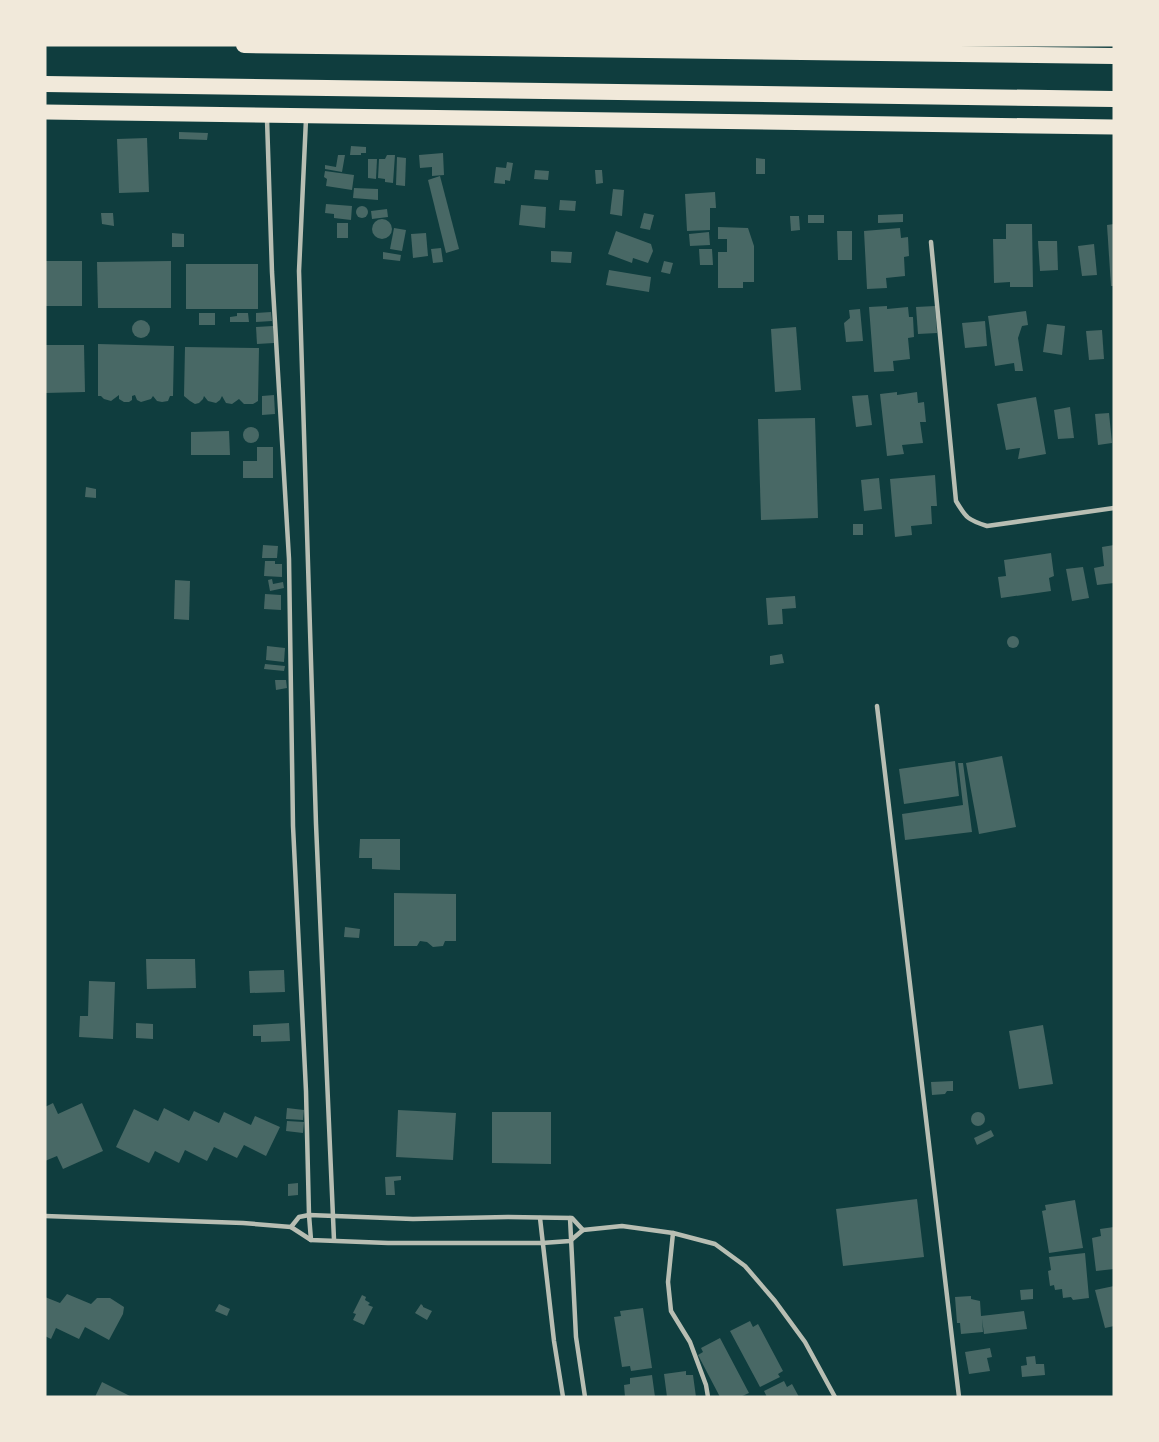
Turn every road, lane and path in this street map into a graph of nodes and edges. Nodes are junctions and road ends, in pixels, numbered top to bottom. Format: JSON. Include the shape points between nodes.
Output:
{"nodes":[{"id":1,"x":244,"y":45,"type":"edge"},
{"id":2,"x":1114,"y":56,"type":"edge"},
{"id":3,"x":45,"y":84,"type":"edge"},
{"id":4,"x":1114,"y":99,"type":"edge"},
{"id":5,"x":45,"y":112,"type":"edge"},
{"id":6,"x":267,"y":116,"type":"junction"},
{"id":7,"x":306,"y":117,"type":"junction"},
{"id":8,"x":1114,"y":127,"type":"edge"},
{"id":9,"x":931,"y":242,"type":"dead end"},
{"id":10,"x":1114,"y":508,"type":"edge"},
{"id":11,"x":877,"y":706,"type":"dead end"},
{"id":12,"x":309,"y":1215,"type":"junction"},
{"id":13,"x":45,"y":1216,"type":"edge"},
{"id":14,"x":332,"y":1216,"type":"junction"},
{"id":15,"x":540,"y":1218,"type":"junction"},
{"id":16,"x":570,"y":1218,"type":"junction"},
{"id":17,"x":291,"y":1227,"type":"junction"},
{"id":18,"x":583,"y":1230,"type":"junction"},
{"id":19,"x":673,"y":1233,"type":"junction"},
{"id":20,"x":311,"y":1240,"type":"junction"},
{"id":21,"x":334,"y":1240,"type":"junction"},
{"id":22,"x":570,"y":1241,"type":"junction"},
{"id":23,"x":542,"y":1243,"type":"junction"},
{"id":24,"x":563,"y":1397,"type":"edge"},
{"id":25,"x":585,"y":1397,"type":"edge"},
{"id":26,"x":708,"y":1397,"type":"edge"},
{"id":27,"x":835,"y":1397,"type":"edge"},
{"id":28,"x":958,"y":1397,"type":"edge"}],
"edges":[{"from":1,"to":2,"type":"highway"},
{"from":3,"to":4,"type":"highway"},
{"from":5,"to":6,"type":"main road"},
{"from":6,"to":7,"type":"main road"},
{"from":6,"to":12,"type":"lane","via":[[289,559],[292,826]]},
{"from":7,"to":8,"type":"main road"},
{"from":7,"to":14,"type":"lane","via":[[299,271]]},
{"from":9,"to":10,"type":"lane","via":[[956,501],[964,516],[987,526]]},
{"from":11,"to":28,"type":"lane"},
{"from":12,"to":14,"type":"lane"},
{"from":12,"to":17,"type":"lane","via":[[299,1217]]},
{"from":12,"to":20,"type":"lane"},
{"from":13,"to":17,"type":"lane"},
{"from":14,"to":15,"type":"lane"},
{"from":14,"to":21,"type":"lane"},
{"from":15,"to":16,"type":"lane"},
{"from":15,"to":23,"type":"lane"},
{"from":16,"to":18,"type":"lane"},
{"from":16,"to":22,"type":"lane"},
{"from":17,"to":20,"type":"lane"},
{"from":18,"to":19,"type":"lane","via":[[622,1226]]},
{"from":18,"to":22,"type":"lane"},
{"from":19,"to":26,"type":"lane","via":[[668,1282],[671,1311],[690,1342]]},
{"from":19,"to":27,"type":"lane","via":[[715,1244],[745,1266],[805,1342]]},
{"from":20,"to":21,"type":"lane"},
{"from":21,"to":23,"type":"lane"},
{"from":22,"to":23,"type":"lane"},
{"from":22,"to":25,"type":"lane","via":[[576,1337]]},
{"from":23,"to":24,"type":"lane"}]}
